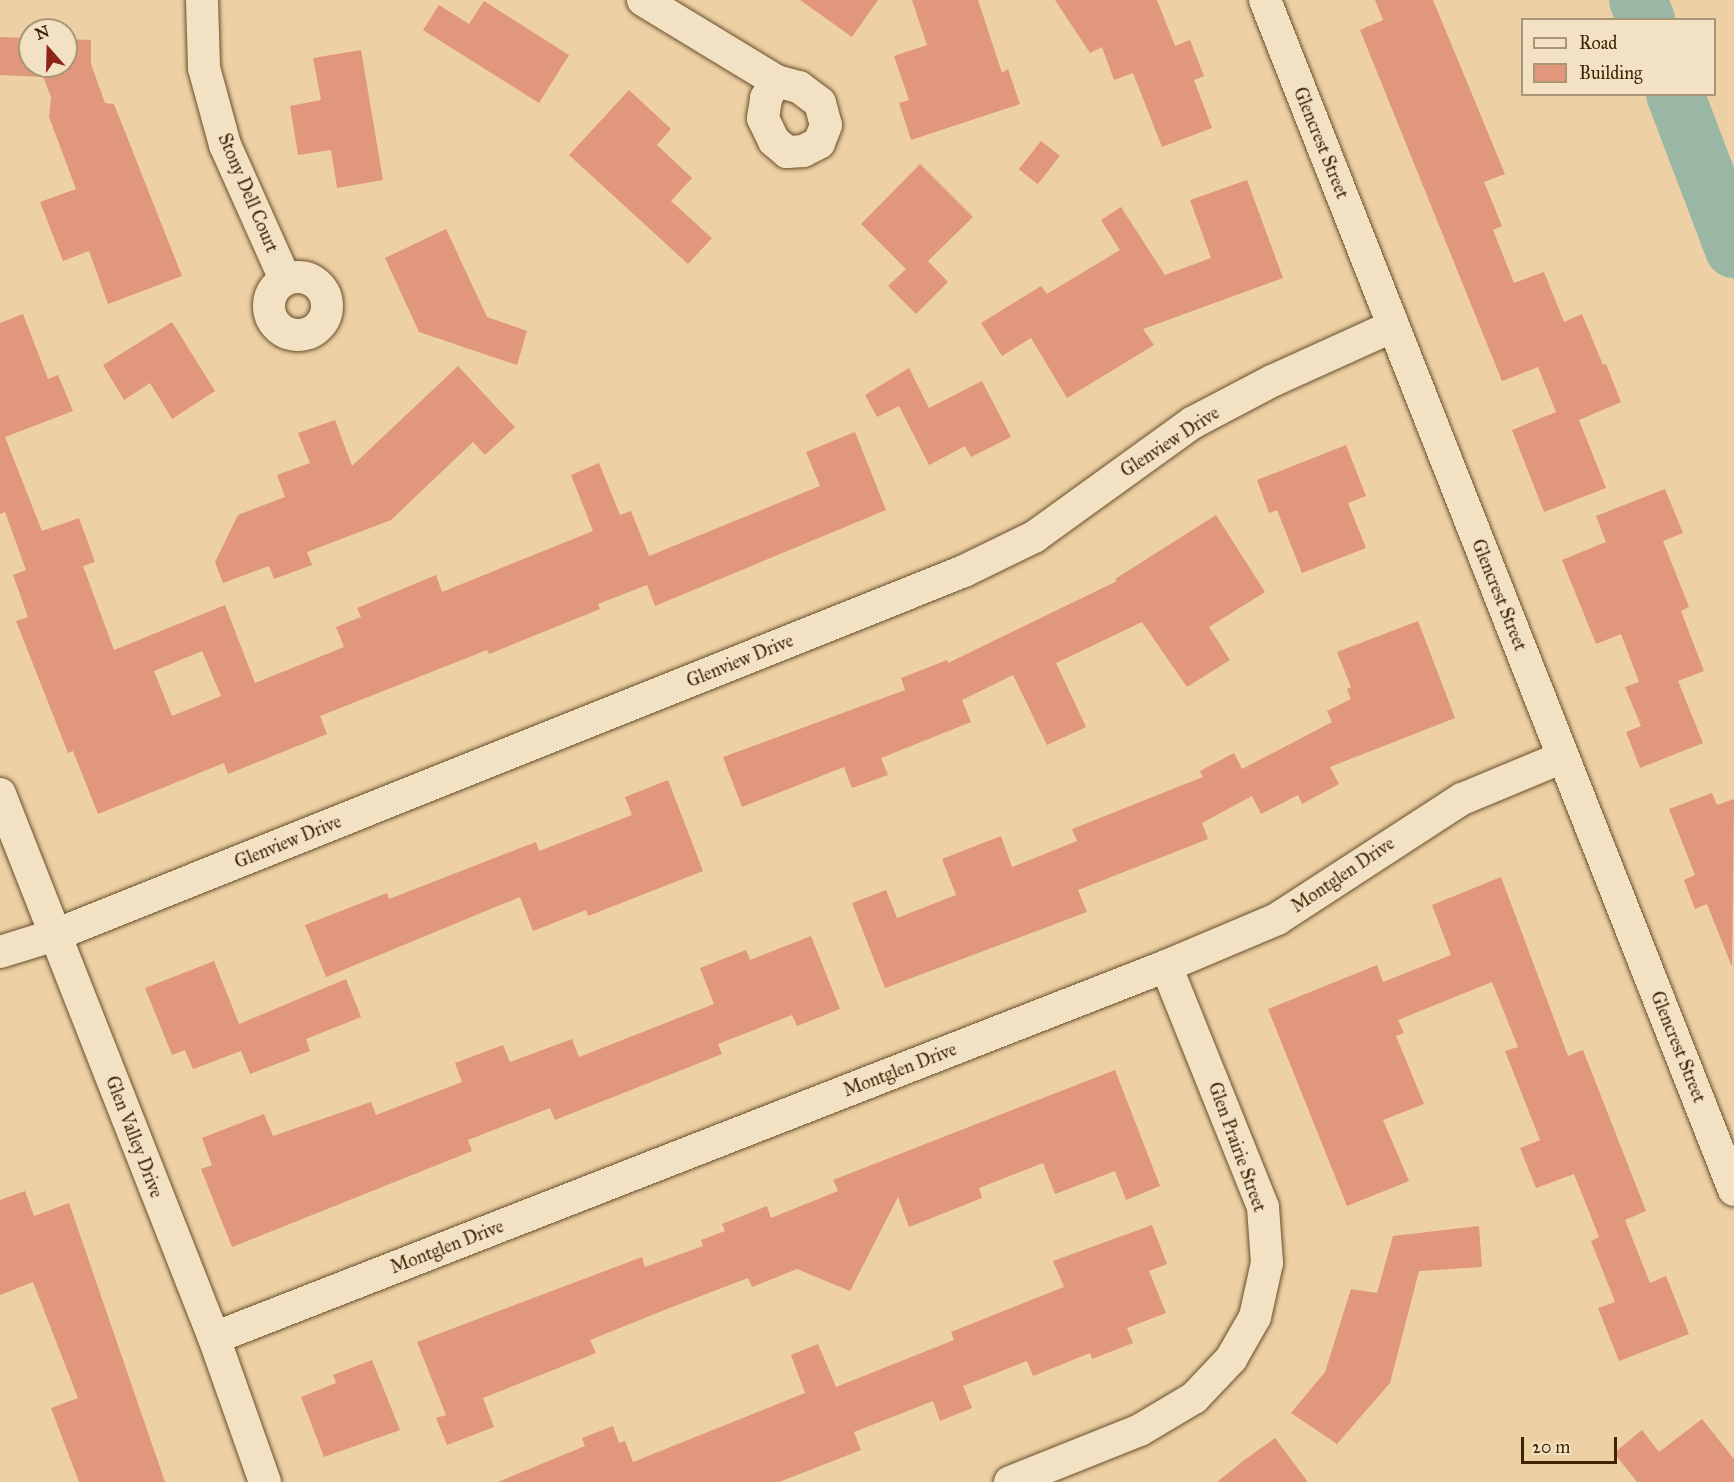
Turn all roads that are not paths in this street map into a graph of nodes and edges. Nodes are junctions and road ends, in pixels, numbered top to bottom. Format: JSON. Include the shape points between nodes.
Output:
{"nodes":[{"id":1,"x":202,"y":0,"type":"edge"},
{"id":2,"x":643,"y":0,"type":"edge"},
{"id":3,"x":1264,"y":0,"type":"edge"},
{"id":4,"x":776,"y":81,"type":"dead end"},
{"id":5,"x":285,"y":279,"type":"dead end"},
{"id":6,"x":1393,"y":326,"type":"junction"},
{"id":7,"x":1563,"y":757,"type":"junction"},
{"id":8,"x":0,"y":794,"type":"edge"},
{"id":9,"x":55,"y":935,"type":"junction"},
{"id":10,"x":0,"y":952,"type":"edge"},
{"id":11,"x":1166,"y":966,"type":"junction"},
{"id":12,"x":1734,"y":1190,"type":"edge"},
{"id":13,"x":213,"y":1338,"type":"junction"},
{"id":14,"x":265,"y":1482,"type":"edge"},
{"id":15,"x":1010,"y":1482,"type":"edge"}],
"edges":[{"from":1,"to":5,"type":"street","name":"Stony Dell Court","via":[[204,68],[225,145]]},
{"from":2,"to":4,"type":"street"},
{"from":3,"to":6,"type":"street","name":"Glencrest Street"},
{"from":6,"to":7,"type":"street","name":"Glencrest Street"},
{"from":6,"to":9,"type":"street","name":"Glenview Drive","via":[[1272,381],[1192,423],[1034,537],[964,571]]},
{"from":7,"to":11,"type":"street","name":"Montglen Drive","via":[[1462,799],[1276,919]]},
{"from":7,"to":12,"type":"street","name":"Glencrest Street"},
{"from":8,"to":9,"type":"street","name":"Glen Valley Drive"},
{"from":9,"to":10,"type":"street","name":"Glenview Drive"},
{"from":9,"to":13,"type":"street","name":"Glen Valley Drive"},
{"from":11,"to":13,"type":"street","name":"Montglen Drive"},
{"from":11,"to":15,"type":"street","name":"Glen Prairie Street","via":[[1263,1207],[1267,1263],[1255,1317],[1231,1359],[1194,1398],[1140,1430]]},
{"from":13,"to":14,"type":"street","name":"Glen Valley Drive"}]}
